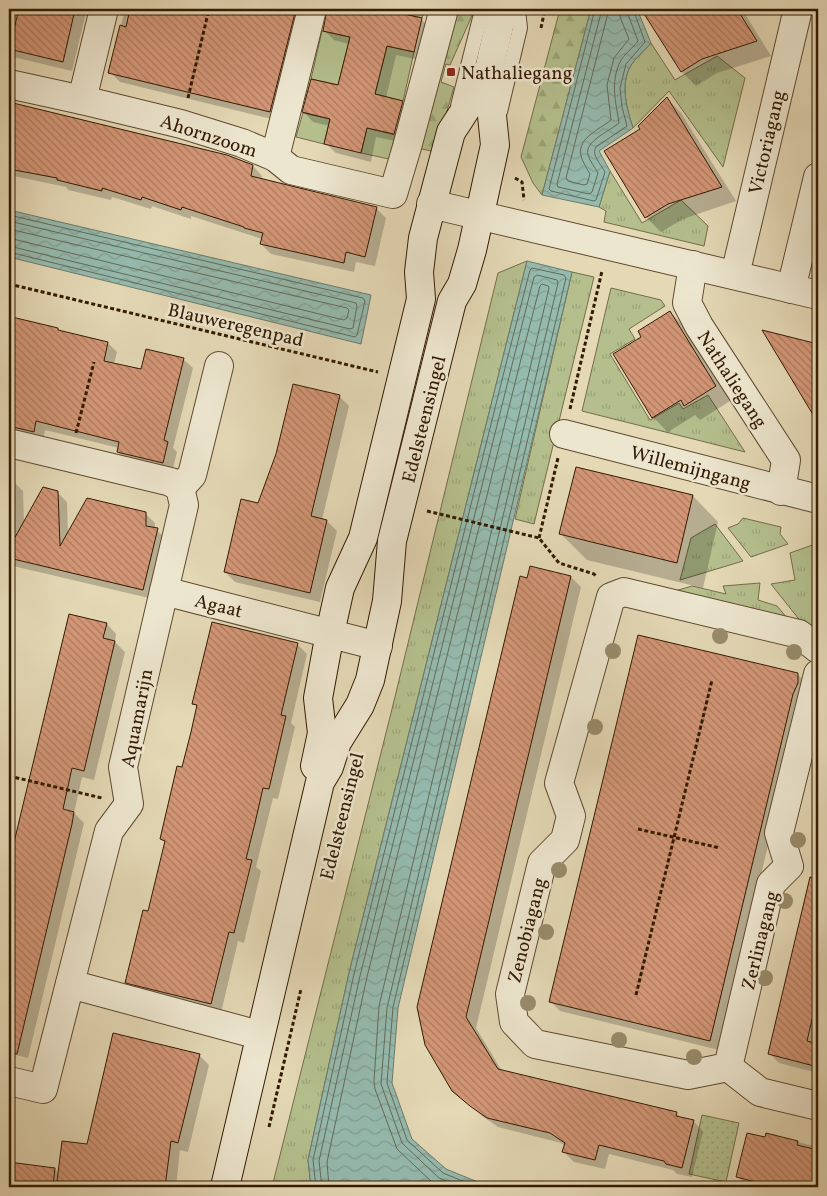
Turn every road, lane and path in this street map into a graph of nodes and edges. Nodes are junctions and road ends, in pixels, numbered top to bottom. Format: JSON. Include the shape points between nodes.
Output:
{"nodes":[{"id":1,"x":104,"y":9,"type":"edge"},
{"id":2,"x":209,"y":9,"type":"edge"},
{"id":3,"x":312,"y":9,"type":"edge"},
{"id":4,"x":444,"y":9,"type":"edge"},
{"id":5,"x":485,"y":9,"type":"edge"},
{"id":6,"x":503,"y":9,"type":"edge"},
{"id":7,"x":518,"y":9,"type":"edge"},
{"id":8,"x":798,"y":9,"type":"edge"},
{"id":9,"x":486,"y":83,"type":"junction"},
{"id":10,"x":9,"y":84,"type":"edge"},
{"id":11,"x":82,"y":100,"type":"junction"},
{"id":12,"x":181,"y":124,"type":"junction"},
{"id":13,"x":451,"y":132,"type":"junction"},
{"id":14,"x":494,"y":137,"type":"junction"},
{"id":15,"x":274,"y":157,"type":"junction"},
{"id":16,"x":818,"y":177,"type":"edge"},
{"id":17,"x":431,"y":204,"type":"junction"},
{"id":18,"x":480,"y":216,"type":"junction"},
{"id":19,"x":607,"y":246,"type":"junction"},
{"id":20,"x":693,"y":265,"type":"junction"},
{"id":21,"x":735,"y":275,"type":"junction"},
{"id":22,"x":9,"y":284,"type":"edge"},
{"id":23,"x":791,"y":289,"type":"junction"},
{"id":24,"x":818,"y":295,"type":"edge"},
{"id":25,"x":94,"y":362,"type":"dead end"},
{"id":26,"x":219,"y":366,"type":"dead end"},
{"id":27,"x":402,"y":378,"type":"junction"},
{"id":28,"x":564,"y":434,"type":"junction"},
{"id":29,"x":9,"y":443,"type":"edge"},
{"id":30,"x":70,"y":458,"type":"junction"},
{"id":31,"x":180,"y":488,"type":"junction"},
{"id":32,"x":781,"y":490,"type":"junction"},
{"id":33,"x":818,"y":499,"type":"edge"},
{"id":34,"x":430,"y":502,"type":"dead end"},
{"id":35,"x":427,"y":511,"type":"junction"},
{"id":36,"x":425,"y":520,"type":"dead end"},
{"id":37,"x":539,"y":538,"type":"junction"},
{"id":38,"x":164,"y":591,"type":"junction"},
{"id":39,"x":611,"y":597,"type":"junction"},
{"id":40,"x":330,"y":632,"type":"junction"},
{"id":41,"x":378,"y":646,"type":"junction"},
{"id":42,"x":818,"y":649,"type":"edge"},
{"id":43,"x":818,"y":674,"type":"edge"},
{"id":44,"x":712,"y":680,"type":"dead end"},
{"id":45,"x":9,"y":776,"type":"edge"},
{"id":46,"x":320,"y":782,"type":"junction"},
{"id":47,"x":129,"y":804,"type":"junction"},
{"id":48,"x":638,"y":829,"type":"dead end"},
{"id":49,"x":674,"y":838,"type":"junction"},
{"id":50,"x":720,"y":848,"type":"dead end"},
{"id":51,"x":70,"y":984,"type":"junction"},
{"id":52,"x":302,"y":987,"type":"dead end"},
{"id":53,"x":636,"y":995,"type":"dead end"},
{"id":54,"x":259,"y":1035,"type":"junction"},
{"id":55,"x":728,"y":1067,"type":"junction"},
{"id":56,"x":9,"y":1081,"type":"edge"},
{"id":57,"x":818,"y":1106,"type":"edge"},
{"id":58,"x":267,"y":1134,"type":"dead end"},
{"id":59,"x":225,"y":1187,"type":"edge"}],
"edges":[{"from":1,"to":11,"type":"street"},
{"from":2,"to":12,"type":"path"},
{"from":3,"to":15,"type":"street"},
{"from":4,"to":15,"type":"street","name":"Ahornzoom","via":[[393,194],[291,170]]},
{"from":5,"to":13,"type":"lane","name":"Edelsteensingel"},
{"from":6,"to":9,"type":"street","name":"Edelsteensingel"},
{"from":7,"to":14,"type":"lane","name":"Edelsteensingel","via":[[520,28]]},
{"from":8,"to":21,"type":"street","name":"Victoriagang"},
{"from":9,"to":13,"type":"street","name":"Edelsteensingel"},
{"from":9,"to":14,"type":"street","name":"Edelsteensingel"},
{"from":10,"to":11,"type":"street","name":"Ahornzoom"},
{"from":11,"to":12,"type":"street","name":"Ahornzoom"},
{"from":12,"to":15,"type":"street","name":"Ahornzoom"},
{"from":13,"to":17,"type":"street","name":"Edelsteensingel"},
{"from":14,"to":18,"type":"street","name":"Edelsteensingel"},
{"from":16,"to":23,"type":"street"},
{"from":17,"to":18,"type":"street"},
{"from":17,"to":27,"type":"street","name":"Edelsteensingel","via":[[419,272],[421,299]]},
{"from":18,"to":19,"type":"street"},
{"from":18,"to":41,"type":"street","name":"Edelsteensingel","via":[[462,284],[452,301],[392,541],[387,601]]},
{"from":19,"to":20,"type":"street"},
{"from":19,"to":28,"type":"path"},
{"from":20,"to":21,"type":"street"},
{"from":20,"to":32,"type":"street","name":"Nathaliegang","via":[[686,303],[786,460]]},
{"from":21,"to":23,"type":"street"},
{"from":22,"to":27,"type":"path","name":"Blauweregenpad"},
{"from":23,"to":24,"type":"street"},
{"from":25,"to":30,"type":"path"},
{"from":26,"to":31,"type":"street","via":[[192,475]]},
{"from":27,"to":40,"type":"street","name":"Edelsteensingel","via":[[363,538],[340,588]]},
{"from":28,"to":32,"type":"street","name":"Willemijngang"},
{"from":28,"to":37,"type":"path"},
{"from":29,"to":30,"type":"street"},
{"from":30,"to":31,"type":"street","via":[[171,482]]},
{"from":31,"to":38,"type":"street","via":[[184,505]]},
{"from":32,"to":33,"type":"street","name":"Willemijngang"},
{"from":34,"to":35,"type":"path","name":"Edelsteensingel"},
{"from":35,"to":36,"type":"path","name":"Edelsteensingel"},
{"from":35,"to":37,"type":"path"},
{"from":37,"to":39,"type":"path","via":[[559,563],[594,574]]},
{"from":38,"to":40,"type":"street","name":"Agaat"},
{"from":38,"to":47,"type":"street","name":"Aquamarijn","via":[[123,767]]},
{"from":39,"to":42,"type":"street","via":[[624,592],[800,634]]},
{"from":39,"to":55,"type":"street","name":"Zenobiagang","via":[[560,783],[571,816],[565,840],[542,863],[510,994],[514,1022],[535,1044],[688,1075]]},
{"from":40,"to":41,"type":"street","name":"Agaat"},
{"from":40,"to":46,"type":"street","name":"Edelsteensingel","via":[[318,698],[322,734],[315,765]]},
{"from":41,"to":46,"type":"street","name":"Edelsteensingel","via":[[360,705],[337,742]]},
{"from":43,"to":55,"type":"street","name":"Zerlinagang","via":[[779,834],[789,866],[771,884]]},
{"from":44,"to":49,"type":"path"},
{"from":45,"to":47,"type":"path"},
{"from":46,"to":54,"type":"street","name":"Edelsteensingel"},
{"from":47,"to":51,"type":"street","via":[[109,831]]},
{"from":48,"to":49,"type":"path"},
{"from":49,"to":50,"type":"path"},
{"from":49,"to":53,"type":"path"},
{"from":51,"to":54,"type":"street"},
{"from":51,"to":56,"type":"street","via":[[43,1089]]},
{"from":52,"to":58,"type":"path"},
{"from":54,"to":59,"type":"street","name":"Edelsteensingel"},
{"from":55,"to":57,"type":"street","via":[[760,1092]]}]}
